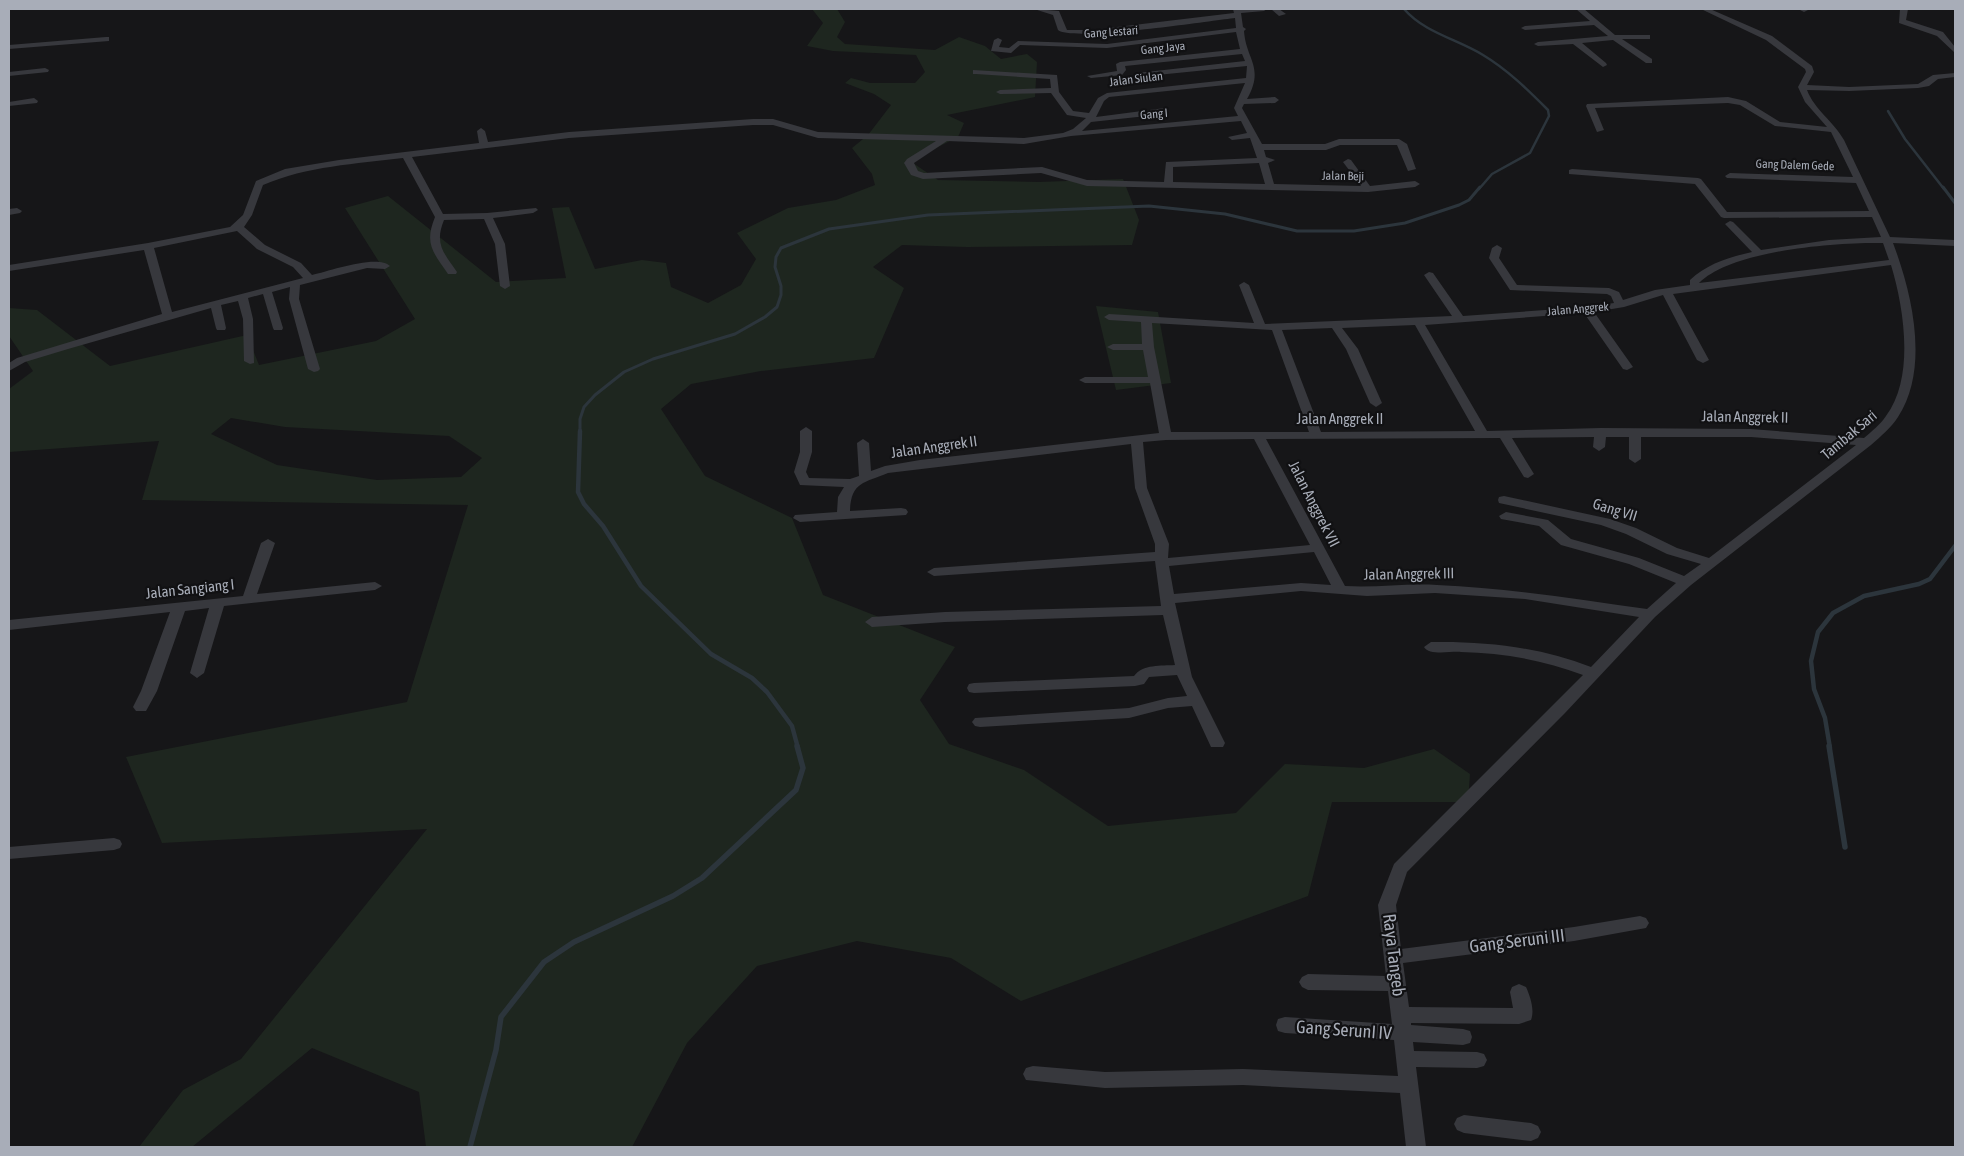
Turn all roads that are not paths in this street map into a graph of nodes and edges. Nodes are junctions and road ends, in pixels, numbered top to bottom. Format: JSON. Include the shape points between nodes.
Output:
{"nodes":[{"id":1,"x":1037,"y":9,"type":"edge"},
{"id":2,"x":1264,"y":9,"type":"edge"},
{"id":3,"x":1580,"y":9,"type":"edge"},
{"id":4,"x":1704,"y":9,"type":"edge"},
{"id":5,"x":1904,"y":9,"type":"edge"},
{"id":6,"x":1237,"y":12,"type":"edge"},
{"id":7,"x":1594,"y":23,"type":"junction"},
{"id":8,"x":1525,"y":28,"type":"dead end"},
{"id":9,"x":1241,"y":34,"type":"junction"},
{"id":10,"x":1647,"y":36,"type":"dead end"},
{"id":11,"x":1614,"y":38,"type":"junction"},
{"id":12,"x":106,"y":39,"type":"dead end"},
{"id":13,"x":998,"y":40,"type":"dead end"},
{"id":14,"x":1575,"y":41,"type":"junction"},
{"id":15,"x":1538,"y":44,"type":"dead end"},
{"id":16,"x":9,"y":47,"type":"edge"},
{"id":17,"x":1245,"y":51,"type":"junction"},
{"id":18,"x":1955,"y":51,"type":"edge"},
{"id":19,"x":1105,"y":53,"type":"dead end"},
{"id":20,"x":32,"y":54,"type":"dead end"},
{"id":21,"x":9,"y":56,"type":"edge"},
{"id":22,"x":1650,"y":61,"type":"dead end"},
{"id":23,"x":1250,"y":63,"type":"junction"},
{"id":24,"x":1603,"y":65,"type":"dead end"},
{"id":25,"x":45,"y":70,"type":"dead end"},
{"id":26,"x":976,"y":72,"type":"dead end"},
{"id":27,"x":9,"y":74,"type":"edge"},
{"id":28,"x":1138,"y":75,"type":"dead end"},
{"id":29,"x":1955,"y":75,"type":"edge"},
{"id":30,"x":1091,"y":76,"type":"dead end"},
{"id":31,"x":1250,"y":80,"type":"junction"},
{"id":32,"x":1802,"y":87,"type":"junction"},
{"id":33,"x":1054,"y":90,"type":"junction"},
{"id":34,"x":1000,"y":92,"type":"dead end"},
{"id":35,"x":1275,"y":100,"type":"dead end"},
{"id":36,"x":34,"y":101,"type":"dead end"},
{"id":37,"x":1240,"y":102,"type":"junction"},
{"id":38,"x":9,"y":104,"type":"edge"},
{"id":39,"x":1165,"y":111,"type":"dead end"},
{"id":40,"x":1090,"y":118,"type":"junction"},
{"id":41,"x":1242,"y":118,"type":"junction"},
{"id":42,"x":1600,"y":130,"type":"dead end"},
{"id":43,"x":1834,"y":130,"type":"junction"},
{"id":44,"x":481,"y":131,"type":"dead end"},
{"id":45,"x":1068,"y":134,"type":"junction"},
{"id":46,"x":1254,"y":135,"type":"junction"},
{"id":47,"x":1232,"y":137,"type":"dead end"},
{"id":48,"x":420,"y":140,"type":"dead end"},
{"id":49,"x":945,"y":140,"type":"junction"},
{"id":50,"x":484,"y":146,"type":"junction"},
{"id":51,"x":424,"y":154,"type":"junction"},
{"id":52,"x":1291,"y":154,"type":"dead end"},
{"id":53,"x":1264,"y":155,"type":"junction"},
{"id":54,"x":407,"y":156,"type":"junction"},
{"id":55,"x":1348,"y":162,"type":"dead end"},
{"id":56,"x":1411,"y":169,"type":"dead end"},
{"id":57,"x":1572,"y":172,"type":"dead end"},
{"id":58,"x":1730,"y":176,"type":"dead end"},
{"id":59,"x":1859,"y":180,"type":"junction"},
{"id":60,"x":1415,"y":184,"type":"dead end"},
{"id":61,"x":1168,"y":186,"type":"junction"},
{"id":62,"x":1270,"y":187,"type":"junction"},
{"id":63,"x":1368,"y":189,"type":"junction"},
{"id":64,"x":533,"y":210,"type":"dead end"},
{"id":65,"x":1875,"y":214,"type":"junction"},
{"id":66,"x":487,"y":216,"type":"junction"},
{"id":67,"x":440,"y":217,"type":"junction"},
{"id":68,"x":1730,"y":224,"type":"dead end"},
{"id":69,"x":238,"y":227,"type":"junction"},
{"id":70,"x":1888,"y":240,"type":"junction"},
{"id":71,"x":1955,"y":243,"type":"edge"},
{"id":72,"x":148,"y":246,"type":"junction"},
{"id":73,"x":1497,"y":248,"type":"dead end"},
{"id":74,"x":1758,"y":253,"type":"junction"},
{"id":75,"x":1894,"y":262,"type":"junction"},
{"id":76,"x":385,"y":266,"type":"dead end"},
{"id":77,"x":9,"y":268,"type":"edge"},
{"id":78,"x":452,"y":272,"type":"dead end"},
{"id":79,"x":1429,"y":275,"type":"dead end"},
{"id":80,"x":310,"y":279,"type":"junction"},
{"id":81,"x":295,"y":284,"type":"junction"},
{"id":82,"x":1244,"y":285,"type":"dead end"},
{"id":83,"x":505,"y":286,"type":"dead end"},
{"id":84,"x":1696,"y":288,"type":"junction"},
{"id":85,"x":267,"y":291,"type":"junction"},
{"id":86,"x":1666,"y":291,"type":"junction"},
{"id":87,"x":242,"y":296,"type":"junction"},
{"id":88,"x":215,"y":303,"type":"junction"},
{"id":89,"x":1620,"y":305,"type":"junction"},
{"id":90,"x":1587,"y":310,"type":"junction"},
{"id":91,"x":168,"y":316,"type":"junction"},
{"id":92,"x":1109,"y":317,"type":"dead end"},
{"id":93,"x":1459,"y":318,"type":"junction"},
{"id":94,"x":1146,"y":321,"type":"junction"},
{"id":95,"x":1418,"y":322,"type":"junction"},
{"id":96,"x":1335,"y":325,"type":"junction"},
{"id":97,"x":1276,"y":327,"type":"junction"},
{"id":98,"x":221,"y":328,"type":"dead end"},
{"id":99,"x":278,"y":328,"type":"dead end"},
{"id":100,"x":1261,"y":328,"type":"junction"},
{"id":101,"x":1113,"y":347,"type":"dead end"},
{"id":102,"x":1148,"y":347,"type":"junction"},
{"id":103,"x":1703,"y":360,"type":"dead end"},
{"id":104,"x":250,"y":361,"type":"dead end"},
{"id":105,"x":1627,"y":367,"type":"dead end"},
{"id":106,"x":9,"y":368,"type":"edge"},
{"id":107,"x":314,"y":369,"type":"dead end"},
{"id":108,"x":1086,"y":380,"type":"dead end"},
{"id":109,"x":1156,"y":380,"type":"junction"},
{"id":110,"x":1376,"y":403,"type":"dead end"},
{"id":111,"x":806,"y":431,"type":"dead end"},
{"id":112,"x":1601,"y":432,"type":"junction"},
{"id":113,"x":1634,"y":432,"type":"junction"},
{"id":114,"x":1257,"y":434,"type":"junction"},
{"id":115,"x":1483,"y":434,"type":"junction"},
{"id":116,"x":1504,"y":434,"type":"junction"},
{"id":117,"x":1316,"y":435,"type":"junction"},
{"id":118,"x":1166,"y":436,"type":"junction"},
{"id":119,"x":1138,"y":440,"type":"junction"},
{"id":120,"x":1867,"y":442,"type":"junction"},
{"id":121,"x":863,"y":443,"type":"dead end"},
{"id":122,"x":1599,"y":446,"type":"dead end"},
{"id":123,"x":1635,"y":459,"type":"dead end"},
{"id":124,"x":1528,"y":474,"type":"dead end"},
{"id":125,"x":865,"y":476,"type":"junction"},
{"id":126,"x":852,"y":483,"type":"junction"},
{"id":127,"x":1504,"y":500,"type":"dead end"},
{"id":128,"x":901,"y":512,"type":"dead end"},
{"id":129,"x":843,"y":516,"type":"junction"},
{"id":130,"x":1506,"y":516,"type":"dead end"},
{"id":131,"x":800,"y":518,"type":"dead end"},
{"id":132,"x":268,"y":543,"type":"dead end"},
{"id":133,"x":1319,"y":548,"type":"junction"},
{"id":134,"x":1162,"y":560,"type":"junction"},
{"id":135,"x":1713,"y":563,"type":"junction"},
{"id":136,"x":934,"y":572,"type":"dead end"},
{"id":137,"x":1686,"y":582,"type":"junction"},
{"id":138,"x":375,"y":586,"type":"dead end"},
{"id":139,"x":1341,"y":590,"type":"junction"},
{"id":140,"x":248,"y":600,"type":"junction"},
{"id":141,"x":218,"y":603,"type":"junction"},
{"id":142,"x":1168,"y":604,"type":"junction"},
{"id":143,"x":179,"y":607,"type":"junction"},
{"id":144,"x":1650,"y":614,"type":"junction"},
{"id":145,"x":872,"y":622,"type":"dead end"},
{"id":146,"x":9,"y":625,"type":"edge"},
{"id":147,"x":1431,"y":647,"type":"dead end"},
{"id":148,"x":1183,"y":669,"type":"junction"},
{"id":149,"x":197,"y":673,"type":"dead end"},
{"id":150,"x":1592,"y":673,"type":"junction"},
{"id":151,"x":974,"y":688,"type":"dead end"},
{"id":152,"x":1195,"y":701,"type":"junction"},
{"id":153,"x":141,"y":707,"type":"dead end"},
{"id":154,"x":1560,"y":709,"type":"joint"},
{"id":155,"x":980,"y":722,"type":"dead end"},
{"id":156,"x":1217,"y":743,"type":"dead end"},
{"id":157,"x":114,"y":844,"type":"dead end"},
{"id":158,"x":9,"y":853,"type":"edge"},
{"id":159,"x":1640,"y":923,"type":"dead end"},
{"id":160,"x":1393,"y":956,"type":"junction"},
{"id":161,"x":1308,"y":982,"type":"dead end"},
{"id":162,"x":1397,"y":984,"type":"junction"},
{"id":163,"x":1519,"y":992,"type":"dead end"},
{"id":164,"x":1402,"y":1015,"type":"junction"},
{"id":165,"x":1285,"y":1025,"type":"dead end"},
{"id":166,"x":1404,"y":1034,"type":"junction"},
{"id":167,"x":1463,"y":1037,"type":"dead end"},
{"id":168,"x":1407,"y":1059,"type":"junction"},
{"id":169,"x":1476,"y":1060,"type":"dead end"},
{"id":170,"x":1032,"y":1074,"type":"dead end"},
{"id":171,"x":1410,"y":1085,"type":"junction"},
{"id":172,"x":1464,"y":1124,"type":"dead end"},
{"id":173,"x":1531,"y":1132,"type":"dead end"},
{"id":174,"x":1416,"y":1147,"type":"edge"}],
"edges":[{"from":1,"to":6,"type":"street","via":[[1056,13],[1062,30],[1074,32]]},
{"from":2,"to":6,"type":"street"},
{"from":3,"to":7,"type":"street"},
{"from":4,"to":32,"type":"street","via":[[1762,34],[1809,68]]},
{"from":5,"to":18,"type":"street","via":[[1902,21],[1940,34]]},
{"from":6,"to":9,"type":"street"},
{"from":7,"to":8,"type":"street"},
{"from":7,"to":11,"type":"street"},
{"from":9,"to":13,"type":"street","name":"Gang Lestari","via":[[1108,46],[1018,43],[1010,51],[994,49]]},
{"from":9,"to":17,"type":"street"},
{"from":9,"to":19,"type":"street"},
{"from":10,"to":11,"type":"street"},
{"from":11,"to":14,"type":"street"},
{"from":11,"to":22,"type":"street"},
{"from":12,"to":16,"type":"street"},
{"from":14,"to":15,"type":"street"},
{"from":14,"to":24,"type":"street"},
{"from":17,"to":23,"type":"street"},
{"from":17,"to":30,"type":"street","name":"Gang Jaya","via":[[1120,64],[1122,70],[1119,73]]},
{"from":20,"to":21,"type":"street"},
{"from":23,"to":28,"type":"street"},
{"from":23,"to":31,"type":"street"},
{"from":25,"to":27,"type":"street"},
{"from":26,"to":33,"type":"street","via":[[1052,77],[1056,79]]},
{"from":29,"to":32,"type":"street","via":[[1936,77],[1918,86]]},
{"from":31,"to":37,"type":"street"},
{"from":31,"to":40,"type":"street","name":"Jalan Siulan","via":[[1113,94],[1104,97]]},
{"from":32,"to":43,"type":"street","name":"Tambak Sari","via":[[1809,102]]},
{"from":33,"to":34,"type":"street"},
{"from":33,"to":40,"type":"street","via":[[1071,114]]},
{"from":35,"to":37,"type":"street"},
{"from":36,"to":38,"type":"street"},
{"from":37,"to":41,"type":"street","via":[[1238,108]]},
{"from":39,"to":40,"type":"street"},
{"from":40,"to":45,"type":"street","name":"Jalan Siulan","via":[[1083,127]]},
{"from":41,"to":45,"type":"street","name":"Gang I"},
{"from":41,"to":46,"type":"street"},
{"from":42,"to":43,"type":"street","via":[[1590,106],[1728,100],[1743,103],[1778,124]]},
{"from":43,"to":59,"type":"street","name":"Tambak Sari"},
{"from":44,"to":50,"type":"street"},
{"from":45,"to":49,"type":"street","name":"Jalan Siulan","via":[[1024,141]]},
{"from":46,"to":47,"type":"street"},
{"from":46,"to":53,"type":"street"},
{"from":48,"to":51,"type":"street"},
{"from":49,"to":50,"type":"street","name":"Jalan Siulan","via":[[807,134],[780,124],[752,122],[597,132]]},
{"from":49,"to":61,"type":"street","name":"Jalan Beji","via":[[910,161],[914,173],[923,176],[1042,170],[1087,184]]},
{"from":50,"to":51,"type":"street","name":"Jalan Siulan"},
{"from":51,"to":54,"type":"street","name":"Jalan Siulan"},
{"from":52,"to":53,"type":"street"},
{"from":53,"to":56,"type":"street","via":[[1326,147],[1338,142],[1399,142],[1403,144]]},
{"from":53,"to":61,"type":"street","via":[[1169,164]]},
{"from":53,"to":62,"type":"street"},
{"from":54,"to":67,"type":"street"},
{"from":54,"to":69,"type":"street","name":"Jalan Siulan","via":[[300,169],[264,179],[256,187],[249,214]]},
{"from":55,"to":63,"type":"street"},
{"from":57,"to":65,"type":"street","via":[[1698,181],[1724,215]]},
{"from":58,"to":59,"type":"street","name":"Gang Dalem Gede"},
{"from":59,"to":65,"type":"street","name":"Tambak Sari"},
{"from":60,"to":63,"type":"street","name":"Jalan Beji"},
{"from":61,"to":62,"type":"street","name":"Jalan Beji"},
{"from":62,"to":63,"type":"street","name":"Jalan Beji"},
{"from":64,"to":66,"type":"street"},
{"from":65,"to":70,"type":"street","name":"Tambak Sari"},
{"from":66,"to":67,"type":"street"},
{"from":66,"to":83,"type":"street","via":[[500,244]]},
{"from":67,"to":78,"type":"street","via":[[434,232],[436,249]]},
{"from":68,"to":74,"type":"street"},
{"from":69,"to":72,"type":"street"},
{"from":69,"to":80,"type":"street","via":[[262,247],[297,265]]},
{"from":70,"to":71,"type":"street"},
{"from":70,"to":74,"type":"street"},
{"from":70,"to":75,"type":"street","name":"Tambak Sari"},
{"from":72,"to":77,"type":"street"},
{"from":72,"to":91,"type":"street"},
{"from":73,"to":89,"type":"street","via":[[1494,258],[1514,288],[1609,292],[1615,294]]},
{"from":74,"to":84,"type":"street","via":[[1708,269],[1696,277]]},
{"from":75,"to":84,"type":"street","name":"Jalan Anggrek"},
{"from":75,"to":120,"type":"street","name":"Tambak Sari","via":[[1910,318],[1908,374],[1901,399],[1889,421]]},
{"from":76,"to":80,"type":"street","via":[[373,264]]},
{"from":79,"to":93,"type":"street"},
{"from":80,"to":81,"type":"street"},
{"from":81,"to":85,"type":"street"},
{"from":81,"to":107,"type":"street","via":[[294,299]]},
{"from":82,"to":100,"type":"street"},
{"from":84,"to":86,"type":"street","name":"Jalan Anggrek"},
{"from":85,"to":87,"type":"street"},
{"from":85,"to":99,"type":"street"},
{"from":86,"to":89,"type":"street","name":"Jalan Anggrek"},
{"from":86,"to":103,"type":"street"},
{"from":87,"to":88,"type":"street"},
{"from":87,"to":104,"type":"street","via":[[248,318]]},
{"from":88,"to":91,"type":"street"},
{"from":88,"to":98,"type":"street"},
{"from":89,"to":90,"type":"street","name":"Jalan Anggrek"},
{"from":90,"to":93,"type":"street","name":"Jalan Anggrek"},
{"from":90,"to":105,"type":"street"},
{"from":91,"to":106,"type":"street","via":[[33,357]]},
{"from":92,"to":94,"type":"street","name":"Jalan Anggrek"},
{"from":93,"to":95,"type":"street","name":"Jalan Anggrek"},
{"from":94,"to":100,"type":"street","name":"Jalan Anggrek"},
{"from":94,"to":102,"type":"street"},
{"from":95,"to":96,"type":"street","name":"Jalan Anggrek"},
{"from":95,"to":115,"type":"street"},
{"from":96,"to":97,"type":"street","name":"Jalan Anggrek"},
{"from":96,"to":110,"type":"street","via":[[1352,349]]},
{"from":97,"to":100,"type":"street","name":"Jalan Anggrek"},
{"from":97,"to":117,"type":"street"},
{"from":101,"to":102,"type":"street"},
{"from":102,"to":109,"type":"street"},
{"from":108,"to":109,"type":"street"},
{"from":109,"to":118,"type":"street"},
{"from":111,"to":126,"type":"street","via":[[806,452],[800,472],[804,482]]},
{"from":112,"to":113,"type":"street","name":"Jalan Anggrek II"},
{"from":112,"to":116,"type":"street","name":"Jalan Anggrek II"},
{"from":112,"to":122,"type":"street"},
{"from":113,"to":120,"type":"street","name":"Jalan Anggrek II","via":[[1751,433]]},
{"from":113,"to":123,"type":"street"},
{"from":114,"to":117,"type":"street","name":"Jalan Anggrek II"},
{"from":114,"to":118,"type":"street","name":"Jalan Anggrek II"},
{"from":114,"to":133,"type":"street","name":"Jalan Anggrek VII"},
{"from":115,"to":116,"type":"street","name":"Jalan Anggrek II"},
{"from":115,"to":117,"type":"street","name":"Jalan Anggrek II"},
{"from":116,"to":124,"type":"street"},
{"from":118,"to":119,"type":"street","name":"Jalan Anggrek II"},
{"from":119,"to":125,"type":"street","name":"Jalan Anggrek II","via":[[920,464]]},
{"from":119,"to":134,"type":"street","via":[[1141,488],[1162,544]]},
{"from":120,"to":135,"type":"street","name":"Tambak Sari"},
{"from":121,"to":125,"type":"street"},
{"from":125,"to":126,"type":"street","name":"Jalan Anggrek II"},
{"from":126,"to":129,"type":"street","via":[[844,497]]},
{"from":127,"to":135,"type":"street","name":"Gang VII","via":[[1606,522],[1631,530],[1672,551]]},
{"from":128,"to":129,"type":"street"},
{"from":129,"to":131,"type":"street"},
{"from":130,"to":137,"type":"street","via":[[1543,524],[1562,540],[1627,558]]},
{"from":132,"to":140,"type":"street"},
{"from":133,"to":134,"type":"street"},
{"from":133,"to":139,"type":"street","name":"Jalan Anggrek VII"},
{"from":134,"to":136,"type":"street"},
{"from":134,"to":142,"type":"street"},
{"from":135,"to":137,"type":"street","name":"Tambak Sari"},
{"from":137,"to":144,"type":"street","name":"Tambak Sari"},
{"from":138,"to":140,"type":"street","name":"Jalan Sangiang I"},
{"from":139,"to":142,"type":"street","name":"Jalan Anggrek III","via":[[1301,587]]},
{"from":139,"to":144,"type":"street","name":"Jalan Anggrek III","via":[[1472,590]]},
{"from":140,"to":141,"type":"street","name":"Jalan Sangiang I"},
{"from":141,"to":143,"type":"street","name":"Jalan Sangiang I"},
{"from":141,"to":149,"type":"street"},
{"from":142,"to":145,"type":"street","name":"Jalan Anggrek III"},
{"from":142,"to":148,"type":"street"},
{"from":143,"to":146,"type":"street","name":"Jalan Sangiang I"},
{"from":143,"to":153,"type":"street"},
{"from":144,"to":150,"type":"street","name":"Tambak Sari"},
{"from":147,"to":150,"type":"street","via":[[1463,646],[1531,653]]},
{"from":148,"to":151,"type":"street","via":[[1148,672],[1135,681]]},
{"from":148,"to":152,"type":"street"},
{"from":150,"to":154,"type":"street","name":"Tambak Sari"},
{"from":152,"to":155,"type":"street","via":[[1168,703],[1129,713]]},
{"from":152,"to":156,"type":"street"},
{"from":154,"to":160,"type":"street","name":"Raya Tangeb","via":[[1400,869],[1387,905]]},
{"from":157,"to":158,"type":"street"},
{"from":159,"to":160,"type":"street","name":"Gang Seruni III"},
{"from":160,"to":162,"type":"street","name":"Raya Tangeb"},
{"from":161,"to":162,"type":"street"},
{"from":162,"to":164,"type":"street","name":"Raya Tangeb"},
{"from":163,"to":164,"type":"street","via":[[1524,1014],[1519,1016]]},
{"from":164,"to":166,"type":"street","name":"Raya Tangeb"},
{"from":165,"to":166,"type":"street","name":"Gang SerunI IV"},
{"from":166,"to":167,"type":"street","name":"Gang SerunI IV"},
{"from":166,"to":168,"type":"street","name":"Raya Tangeb"},
{"from":168,"to":169,"type":"street"},
{"from":168,"to":171,"type":"street","name":"Raya Tangeb"},
{"from":170,"to":171,"type":"street","via":[[1105,1080],[1242,1077]]},
{"from":171,"to":174,"type":"street","name":"Raya Tangeb"},
{"from":172,"to":173,"type":"street"}]}
